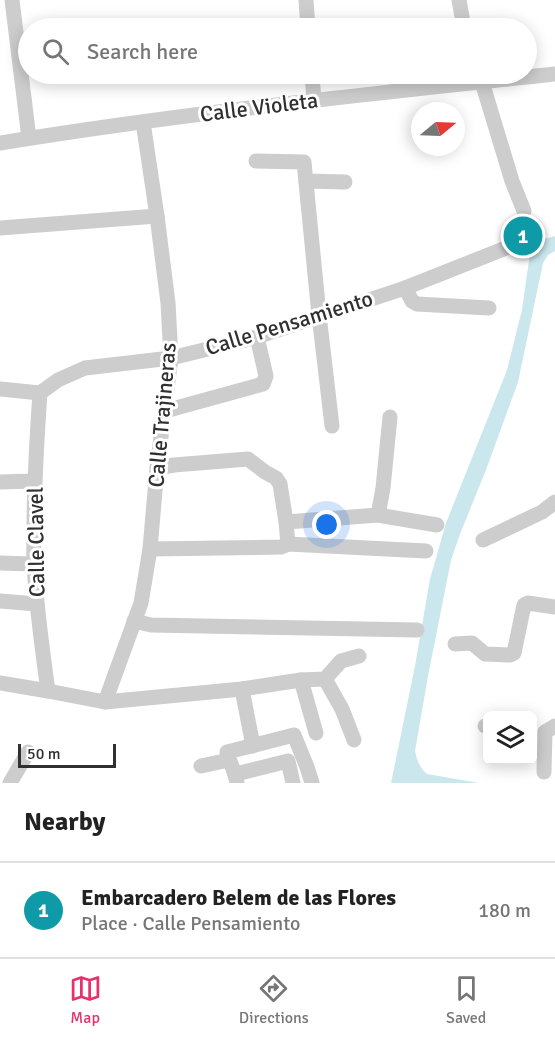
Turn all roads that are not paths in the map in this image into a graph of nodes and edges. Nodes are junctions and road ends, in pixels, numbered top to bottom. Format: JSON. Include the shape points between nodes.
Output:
{"nodes":[{"id":1,"x":16,"y":0,"type":"edge"},
{"id":2,"x":306,"y":0,"type":"edge"},
{"id":3,"x":459,"y":0,"type":"edge"},
{"id":4,"x":307,"y":18,"type":"edge"},
{"id":5,"x":462,"y":18,"type":"edge"},
{"id":6,"x":18,"y":21,"type":"edge"},
{"id":7,"x":555,"y":74,"type":"edge"},
{"id":8,"x":537,"y":75,"type":"edge"},
{"id":9,"x":24,"y":84,"type":"edge"},
{"id":10,"x":313,"y":84,"type":"edge"},
{"id":11,"x":433,"y":84,"type":"edge"},
{"id":12,"x":480,"y":84,"type":"edge"},
{"id":13,"x":314,"y":100,"type":"junction"},
{"id":14,"x":143,"y":122,"type":"junction"},
{"id":15,"x":29,"y":138,"type":"junction"},
{"id":16,"x":0,"y":142,"type":"edge"},
{"id":17,"x":256,"y":161,"type":"dead end"},
{"id":18,"x":306,"y":181,"type":"junction"},
{"id":19,"x":345,"y":182,"type":"dead end"},
{"id":20,"x":524,"y":211,"type":"dead end"},
{"id":21,"x":157,"y":216,"type":"junction"},
{"id":22,"x":0,"y":228,"type":"edge"},
{"id":23,"x":506,"y":248,"type":"dead end"},
{"id":24,"x":405,"y":288,"type":"junction"},
{"id":25,"x":489,"y":308,"type":"dead end"},
{"id":26,"x":319,"y":315,"type":"junction"},
{"id":27,"x":257,"y":337,"type":"junction"},
{"id":28,"x":171,"y":358,"type":"junction"},
{"id":29,"x":0,"y":389,"type":"edge"},
{"id":30,"x":39,"y":393,"type":"junction"},
{"id":31,"x":165,"y":411,"type":"junction"},
{"id":32,"x":390,"y":417,"type":"dead end"},
{"id":33,"x":332,"y":426,"type":"dead end"},
{"id":34,"x":157,"y":468,"type":"junction"},
{"id":35,"x":34,"y":481,"type":"junction"},
{"id":36,"x":0,"y":482,"type":"edge"},
{"id":37,"x":555,"y":502,"type":"edge"},
{"id":38,"x":549,"y":514,"type":"edge"},
{"id":39,"x":378,"y":515,"type":"junction"},
{"id":40,"x":286,"y":522,"type":"junction"},
{"id":41,"x":437,"y":525,"type":"dead end"},
{"id":42,"x":483,"y":540,"type":"dead end"},
{"id":43,"x":288,"y":544,"type":"junction"},
{"id":44,"x":150,"y":549,"type":"junction"},
{"id":45,"x":426,"y":551,"type":"dead end"},
{"id":46,"x":0,"y":563,"type":"edge"},
{"id":47,"x":34,"y":564,"type":"junction"},
{"id":48,"x":0,"y":601,"type":"edge"},
{"id":49,"x":37,"y":604,"type":"junction"},
{"id":50,"x":555,"y":607,"type":"edge"},
{"id":51,"x":134,"y":621,"type":"junction"},
{"id":52,"x":417,"y":630,"type":"dead end"},
{"id":53,"x":454,"y":644,"type":"dead end"},
{"id":54,"x":359,"y":656,"type":"dead end"},
{"id":55,"x":325,"y":679,"type":"junction"},
{"id":56,"x":301,"y":680,"type":"junction"},
{"id":57,"x":0,"y":683,"type":"edge"},
{"id":58,"x":242,"y":689,"type":"junction"},
{"id":59,"x":48,"y":691,"type":"junction"},
{"id":60,"x":105,"y":702,"type":"junction"},
{"id":61,"x":544,"y":729,"type":"edge"},
{"id":62,"x":316,"y":733,"type":"dead end"},
{"id":63,"x":354,"y":740,"type":"dead end"},
{"id":64,"x":253,"y":746,"type":"junction"},
{"id":65,"x":28,"y":752,"type":"dead end"},
{"id":66,"x":229,"y":760,"type":"junction"},
{"id":67,"x":201,"y":766,"type":"dead end"},
{"id":68,"x":544,"y":772,"type":"dead end"},
{"id":69,"x":236,"y":779,"type":"edge"},
{"id":70,"x":10,"y":783,"type":"edge"},
{"id":71,"x":293,"y":783,"type":"edge"},
{"id":72,"x":312,"y":783,"type":"edge"}],
"edges":[{"from":1,"to":6,"type":"street"},
{"from":2,"to":4,"type":"street"},
{"from":3,"to":5,"type":"street"},
{"from":7,"to":8,"type":"street","name":"Calle Violeta"},
{"from":9,"to":15,"type":"street"},
{"from":10,"to":13,"type":"street"},
{"from":11,"to":13,"type":"street","name":"Calle Violeta"},
{"from":12,"to":20,"type":"street"},
{"from":13,"to":14,"type":"street","name":"Calle Violeta"},
{"from":14,"to":15,"type":"street","name":"Calle Violeta"},
{"from":14,"to":21,"type":"street","name":"Calle Trajineras"},
{"from":15,"to":16,"type":"street","name":"Calle Violeta"},
{"from":17,"to":18,"type":"street","via":[[304,162]]},
{"from":18,"to":19,"type":"street"},
{"from":18,"to":26,"type":"street"},
{"from":21,"to":22,"type":"street"},
{"from":21,"to":28,"type":"street","name":"Calle Trajineras"},
{"from":23,"to":24,"type":"street","name":"Calle Pensamiento"},
{"from":24,"to":25,"type":"street","via":[[417,304]]},
{"from":24,"to":26,"type":"street","name":"Calle Pensamiento"},
{"from":26,"to":27,"type":"street","name":"Calle Pensamiento"},
{"from":26,"to":33,"type":"street"},
{"from":27,"to":28,"type":"street","name":"Calle Pensamiento"},
{"from":27,"to":31,"type":"street","via":[[266,376],[263,384]]},
{"from":28,"to":30,"type":"street","name":"Calle Pensamiento","via":[[85,368]]},
{"from":28,"to":31,"type":"street","name":"Calle Trajineras"},
{"from":29,"to":30,"type":"street"},
{"from":30,"to":35,"type":"street","name":"Calle Clavel"},
{"from":31,"to":34,"type":"street","name":"Calle Trajineras"},
{"from":32,"to":39,"type":"street"},
{"from":34,"to":40,"type":"street","via":[[248,459],[276,477]]},
{"from":34,"to":44,"type":"street","name":"Calle Trajineras"},
{"from":35,"to":36,"type":"street"},
{"from":35,"to":47,"type":"street","name":"Calle Clavel"},
{"from":37,"to":38,"type":"street"},
{"from":38,"to":42,"type":"street"},
{"from":39,"to":40,"type":"street"},
{"from":39,"to":41,"type":"street"},
{"from":40,"to":43,"type":"street"},
{"from":43,"to":44,"type":"street"},
{"from":43,"to":45,"type":"street"},
{"from":44,"to":51,"type":"street","name":"Calle Trajineras"},
{"from":46,"to":47,"type":"street"},
{"from":47,"to":49,"type":"street","name":"Calle Clavel"},
{"from":48,"to":49,"type":"street"},
{"from":49,"to":59,"type":"street","name":"Calle Clavel"},
{"from":50,"to":53,"type":"street","via":[[524,605],[514,653],[510,655],[485,654],[472,643]]},
{"from":51,"to":52,"type":"street","via":[[151,625]]},
{"from":51,"to":60,"type":"street","name":"Calle Trajineras"},
{"from":54,"to":55,"type":"street","via":[[341,661]]},
{"from":55,"to":56,"type":"street"},
{"from":55,"to":63,"type":"street"},
{"from":56,"to":58,"type":"street"},
{"from":56,"to":62,"type":"street"},
{"from":57,"to":59,"type":"street"},
{"from":58,"to":60,"type":"street"},
{"from":58,"to":64,"type":"street"},
{"from":59,"to":60,"type":"street"},
{"from":61,"to":68,"type":"street"},
{"from":64,"to":66,"type":"street","via":[[227,752]]},
{"from":64,"to":72,"type":"street","via":[[294,735]]},
{"from":65,"to":70,"type":"street"},
{"from":66,"to":67,"type":"street"},
{"from":66,"to":69,"type":"street"},
{"from":69,"to":71,"type":"street","via":[[288,761]]}]}
